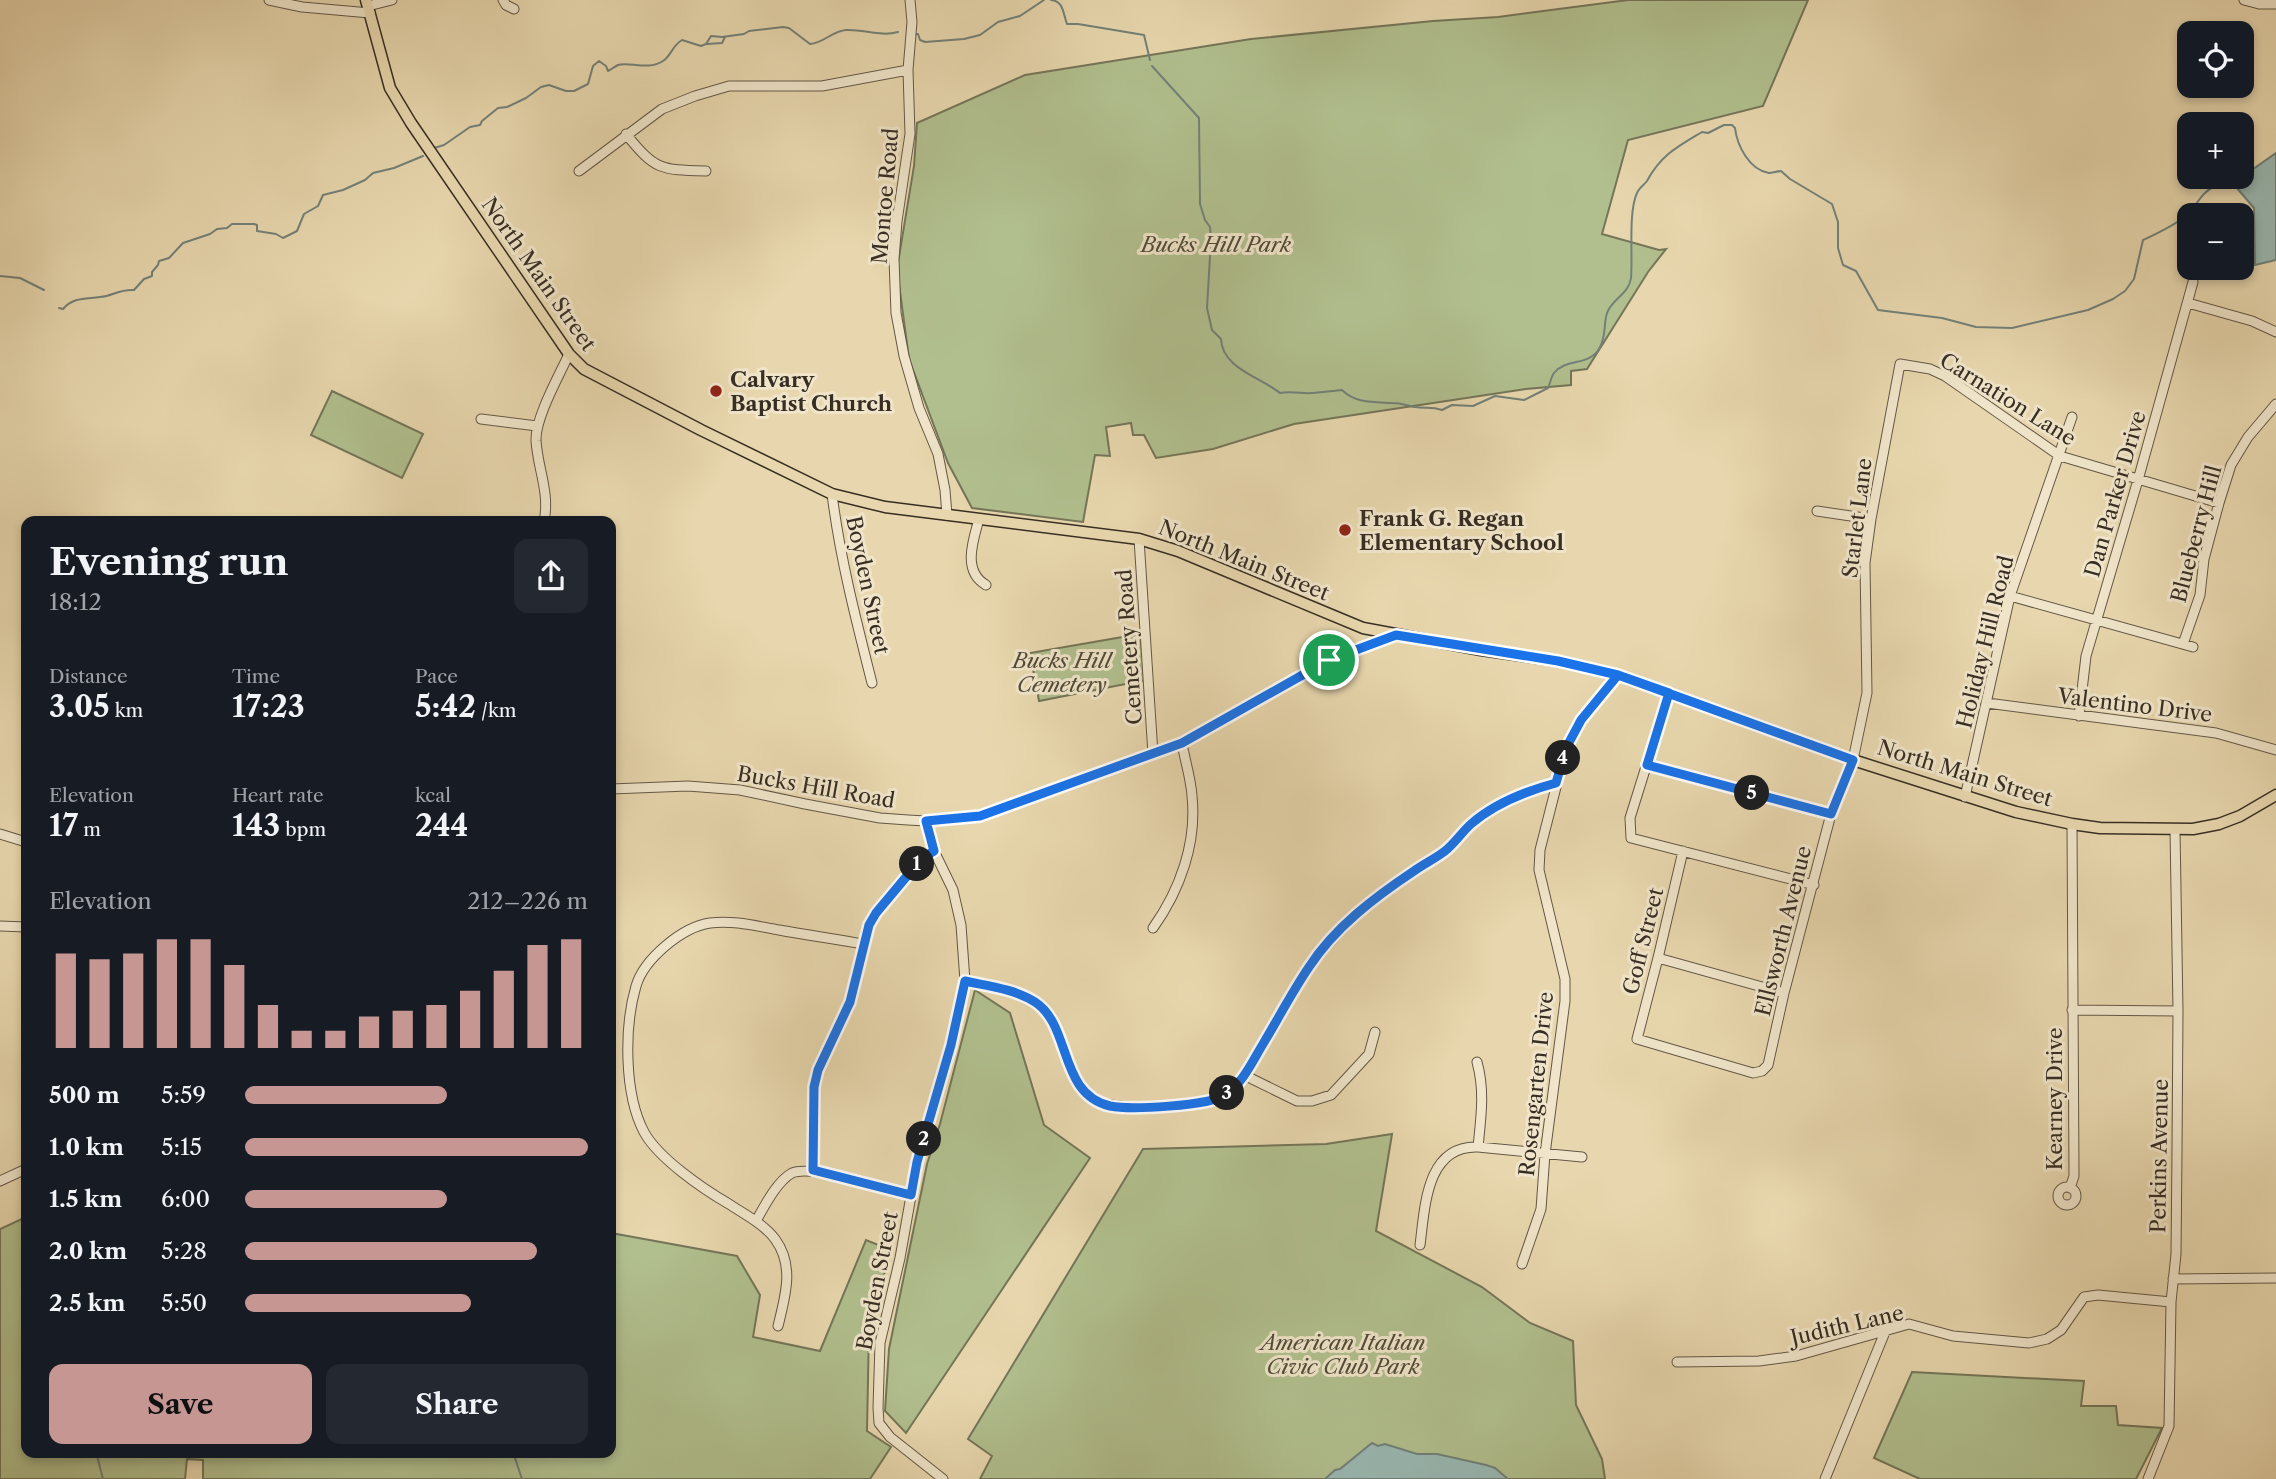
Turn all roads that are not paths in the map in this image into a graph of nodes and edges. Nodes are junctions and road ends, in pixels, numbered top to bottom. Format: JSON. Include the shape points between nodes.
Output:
{"nodes":[{"id":1,"x":269,"y":0,"type":"edge"},
{"id":2,"x":392,"y":0,"type":"edge"},
{"id":3,"x":503,"y":0,"type":"edge"},
{"id":4,"x":910,"y":0,"type":"edge"},
{"id":5,"x":2244,"y":0,"type":"edge"},
{"id":6,"x":2276,"y":4,"type":"edge"},
{"id":7,"x":368,"y":6,"type":"edge"},
{"id":8,"x":514,"y":9,"type":"dead end"},
{"id":9,"x":908,"y":69,"type":"junction"},
{"id":10,"x":626,"y":134,"type":"junction"},
{"id":11,"x":579,"y":171,"type":"dead end"},
{"id":12,"x":706,"y":172,"type":"dead end"},
{"id":13,"x":2193,"y":282,"type":"dead end"},
{"id":14,"x":2188,"y":303,"type":"junction"},
{"id":15,"x":2276,"y":332,"type":"edge"},
{"id":16,"x":569,"y":354,"type":"junction"},
{"id":17,"x":1900,"y":364,"type":"joint"},
{"id":18,"x":2276,"y":404,"type":"edge"},
{"id":19,"x":2072,"y":417,"type":"dead end"},
{"id":20,"x":481,"y":419,"type":"dead end"},
{"id":21,"x":537,"y":426,"type":"junction"},
{"id":22,"x":2060,"y":456,"type":"junction"},
{"id":23,"x":2138,"y":480,"type":"junction"},
{"id":24,"x":832,"y":494,"type":"junction"},
{"id":25,"x":2218,"y":503,"type":"junction"},
{"id":26,"x":1817,"y":511,"type":"dead end"},
{"id":27,"x":947,"y":515,"type":"junction"},
{"id":28,"x":545,"y":516,"type":"edge"},
{"id":29,"x":979,"y":519,"type":"junction"},
{"id":30,"x":1871,"y":519,"type":"junction"},
{"id":31,"x":1139,"y":539,"type":"junction"},
{"id":32,"x":986,"y":585,"type":"dead end"},
{"id":33,"x":2010,"y":596,"type":"junction"},
{"id":34,"x":2096,"y":620,"type":"junction"},
{"id":35,"x":1396,"y":635,"type":"junction"},
{"id":36,"x":1618,"y":675,"type":"junction"},
{"id":37,"x":872,"y":683,"type":"dead end"},
{"id":38,"x":1669,"y":693,"type":"junction"},
{"id":39,"x":1987,"y":703,"type":"junction"},
{"id":40,"x":2079,"y":716,"type":"junction"},
{"id":41,"x":1182,"y":743,"type":"junction"},
{"id":42,"x":2276,"y":750,"type":"edge"},
{"id":43,"x":1153,"y":754,"type":"junction"},
{"id":44,"x":1853,"y":760,"type":"junction"},
{"id":45,"x":1647,"y":765,"type":"junction"},
{"id":46,"x":1556,"y":783,"type":"junction"},
{"id":47,"x":616,"y":789,"type":"edge"},
{"id":48,"x":2276,"y":795,"type":"edge"},
{"id":49,"x":1965,"y":797,"type":"junction"},
{"id":50,"x":1831,"y":814,"type":"junction"},
{"id":51,"x":926,"y":821,"type":"junction"},
{"id":52,"x":2072,"y":824,"type":"junction"},
{"id":53,"x":2175,"y":829,"type":"junction"},
{"id":54,"x":0,"y":834,"type":"edge"},
{"id":55,"x":21,"y":840,"type":"edge"},
{"id":56,"x":934,"y":851,"type":"junction"},
{"id":57,"x":1683,"y":851,"type":"junction"},
{"id":58,"x":1814,"y":885,"type":"junction"},
{"id":59,"x":0,"y":926,"type":"edge"},
{"id":60,"x":21,"y":928,"type":"edge"},
{"id":61,"x":1153,"y":928,"type":"dead end"},
{"id":62,"x":863,"y":944,"type":"junction"},
{"id":63,"x":1658,"y":958,"type":"junction"},
{"id":64,"x":965,"y":981,"type":"junction"},
{"id":65,"x":1784,"y":993,"type":"junction"},
{"id":66,"x":2072,"y":1010,"type":"junction"},
{"id":67,"x":2178,"y":1011,"type":"junction"},
{"id":68,"x":1375,"y":1032,"type":"dead end"},
{"id":69,"x":1477,"y":1062,"type":"dead end"},
{"id":70,"x":1762,"y":1071,"type":"joint"},
{"id":71,"x":1244,"y":1075,"type":"junction"},
{"id":72,"x":1478,"y":1147,"type":"junction"},
{"id":73,"x":1545,"y":1154,"type":"junction"},
{"id":74,"x":1582,"y":1157,"type":"dead end"},
{"id":75,"x":813,"y":1170,"type":"junction"},
{"id":76,"x":21,"y":1171,"type":"edge"},
{"id":77,"x":0,"y":1181,"type":"edge"},
{"id":78,"x":2070,"y":1188,"type":"dead end"},
{"id":79,"x":911,"y":1195,"type":"junction"},
{"id":80,"x":756,"y":1221,"type":"junction"},
{"id":81,"x":1420,"y":1245,"type":"dead end"},
{"id":82,"x":1522,"y":1264,"type":"dead end"},
{"id":83,"x":2276,"y":1278,"type":"edge"},
{"id":84,"x":2174,"y":1279,"type":"junction"},
{"id":85,"x":2171,"y":1302,"type":"junction"},
{"id":86,"x":778,"y":1326,"type":"dead end"},
{"id":87,"x":1885,"y":1332,"type":"junction"},
{"id":88,"x":1677,"y":1362,"type":"dead end"},
{"id":89,"x":943,"y":1479,"type":"edge"},
{"id":90,"x":1825,"y":1479,"type":"edge"},
{"id":91,"x":2148,"y":1479,"type":"edge"}],
"edges":[{"from":1,"to":7,"type":"street","via":[[302,7]]},
{"from":2,"to":7,"type":"street"},
{"from":3,"to":8,"type":"street"},
{"from":4,"to":9,"type":"street","name":"Montoe Road"},
{"from":5,"to":6,"type":"street"},
{"from":7,"to":16,"type":"main road","name":"North Main Street","via":[[390,88]]},
{"from":9,"to":10,"type":"street","via":[[822,86],[729,86],[662,109]]},
{"from":9,"to":27,"type":"street","name":"Montoe Road","via":[[910,134],[894,259],[896,313],[919,408],[938,454]]},
{"from":10,"to":11,"type":"street"},
{"from":10,"to":12,"type":"street","via":[[658,167]]},
{"from":13,"to":14,"type":"street","name":"Dan Parker Drive"},
{"from":14,"to":15,"type":"street"},
{"from":14,"to":23,"type":"street","name":"Dan Parker Drive"},
{"from":16,"to":21,"type":"street"},
{"from":16,"to":24,"type":"main road","name":"North Main Street","via":[[584,369]]},
{"from":17,"to":22,"type":"street","name":"Carnation Lane","via":[[1945,376]]},
{"from":17,"to":30,"type":"street","name":"Starlet Lane"},
{"from":18,"to":25,"type":"street","name":"Blueberry Hill","via":[[2231,465]]},
{"from":19,"to":22,"type":"street","name":"Holiday Hill Road"},
{"from":20,"to":21,"type":"street"},
{"from":21,"to":28,"type":"street"},
{"from":22,"to":23,"type":"street","name":"Carnation Lane"},
{"from":22,"to":33,"type":"street","name":"Holiday Hill Road"},
{"from":23,"to":25,"type":"street","name":"Carnation Lane"},
{"from":23,"to":34,"type":"street","name":"Dan Parker Drive"},
{"from":24,"to":27,"type":"main road","name":"North Main Street"},
{"from":24,"to":37,"type":"street","name":"Boyden Street","via":[[845,576]]},
{"from":25,"to":34,"type":"street","name":"Blueberry Hill","via":[[2188,645]]},
{"from":26,"to":30,"type":"street"},
{"from":27,"to":29,"type":"main road","name":"North Main Street"},
{"from":29,"to":31,"type":"main road","name":"North Main Street"},
{"from":29,"to":32,"type":"street","via":[[971,561],[974,573]]},
{"from":30,"to":44,"type":"street","name":"Starlet Lane","via":[[1865,563],[1867,692]]},
{"from":31,"to":35,"type":"main road","name":"North Main Street","via":[[1363,628]]},
{"from":31,"to":43,"type":"street","name":"Cemetery Road"},
{"from":33,"to":34,"type":"street"},
{"from":33,"to":39,"type":"street","name":"Holiday Hill Road"},
{"from":34,"to":40,"type":"street","name":"Dan Parker Drive","via":[[2086,656]]},
{"from":35,"to":36,"type":"main road","name":"North Main Street"},
{"from":35,"to":41,"type":"street","name":"Bucks Hill Road","via":[[1329,660]]},
{"from":36,"to":38,"type":"main road","name":"North Main Street"},
{"from":36,"to":46,"type":"street","name":"Rosengarten Drive","via":[[1581,720],[1566,748]]},
{"from":38,"to":44,"type":"main road","name":"North Main Street"},
{"from":38,"to":45,"type":"street"},
{"from":39,"to":40,"type":"street","name":"Valentino Drive"},
{"from":39,"to":49,"type":"street","name":"Holiday Hill Road"},
{"from":40,"to":42,"type":"street","name":"Valentino Drive","via":[[2216,733]]},
{"from":41,"to":43,"type":"street","name":"Bucks Hill Road"},
{"from":41,"to":61,"type":"street","via":[[1192,796],[1193,836],[1180,878]]},
{"from":43,"to":51,"type":"street","name":"Bucks Hill Road","via":[[980,816]]},
{"from":44,"to":49,"type":"main road","name":"North Main Street"},
{"from":44,"to":50,"type":"street","name":"Ellsworth Avenue"},
{"from":45,"to":50,"type":"street"},
{"from":45,"to":57,"type":"street","via":[[1630,818],[1631,838]]},
{"from":46,"to":71,"type":"street","via":[[1488,812],[1445,851],[1370,902],[1340,930],[1310,964]]},
{"from":46,"to":73,"type":"street","name":"Rosengarten Drive","via":[[1539,870],[1565,979],[1565,1001]]},
{"from":47,"to":51,"type":"street","name":"Bucks Hill Road","via":[[740,790],[880,818]]},
{"from":48,"to":53,"type":"main road","name":"North Main Street","via":[[2219,824]]},
{"from":49,"to":52,"type":"main road","name":"North Main Street"},
{"from":50,"to":58,"type":"street","name":"Ellsworth Avenue"},
{"from":51,"to":56,"type":"street","name":"Boyden Street"},
{"from":52,"to":53,"type":"main road","name":"North Main Street"},
{"from":52,"to":66,"type":"street","name":"Kearney Drive"},
{"from":53,"to":67,"type":"street","name":"Perkins Avenue"},
{"from":54,"to":55,"type":"street"},
{"from":56,"to":62,"type":"street","via":[[922,858],[876,913]]},
{"from":56,"to":64,"type":"street","name":"Boyden Street","via":[[953,890]]},
{"from":57,"to":58,"type":"street"},
{"from":57,"to":63,"type":"street","name":"Goff Street"},
{"from":58,"to":65,"type":"street","name":"Ellsworth Avenue"},
{"from":59,"to":60,"type":"street"},
{"from":62,"to":75,"type":"street","via":[[850,1002],[814,1087]]},
{"from":62,"to":80,"type":"street","via":[[736,922],[708,923],[680,934],[652,958],[636,983],[627,1057],[632,1096],[645,1133],[670,1162]]},
{"from":63,"to":65,"type":"street"},
{"from":63,"to":70,"type":"street","name":"Goff Street","via":[[1637,1039],[1753,1073]]},
{"from":64,"to":71,"type":"street","via":[[1036,1002],[1054,1028],[1077,1082],[1099,1102],[1126,1107],[1211,1101],[1224,1096]]},
{"from":64,"to":79,"type":"street","name":"Boyden Street"},
{"from":65,"to":70,"type":"street","name":"Ellsworth Avenue","via":[[1768,1065]]},
{"from":66,"to":67,"type":"street"},
{"from":66,"to":78,"type":"street","name":"Kearney Drive","via":[[2074,1176]]},
{"from":67,"to":84,"type":"street","name":"Perkins Avenue"},
{"from":68,"to":71,"type":"street","via":[[1369,1054],[1331,1096],[1297,1101]]},
{"from":69,"to":72,"type":"street","via":[[1483,1094]]},
{"from":72,"to":73,"type":"street"},
{"from":72,"to":81,"type":"street","via":[[1454,1150],[1437,1168],[1426,1193]]},
{"from":73,"to":74,"type":"street"},
{"from":73,"to":82,"type":"street","name":"Rosengarten Drive","via":[[1541,1209]]},
{"from":75,"to":79,"type":"street"},
{"from":75,"to":80,"type":"street","via":[[792,1173]]},
{"from":76,"to":77,"type":"street"},
{"from":79,"to":89,"type":"street","name":"Boyden Street","via":[[880,1343],[879,1423]]},
{"from":80,"to":86,"type":"street","via":[[775,1239],[787,1263],[788,1286]]},
{"from":83,"to":84,"type":"street"},
{"from":84,"to":85,"type":"street","name":"Perkins Avenue"},
{"from":85,"to":87,"type":"street","name":"Judith Lane","via":[[2084,1297],[2061,1330],[2029,1343],[1953,1336],[1909,1324]]},
{"from":85,"to":91,"type":"street","name":"Perkins Avenue","via":[[2169,1426]]},
{"from":87,"to":88,"type":"street","name":"Judith Lane","via":[[1796,1356]]},
{"from":87,"to":90,"type":"street"}]}
